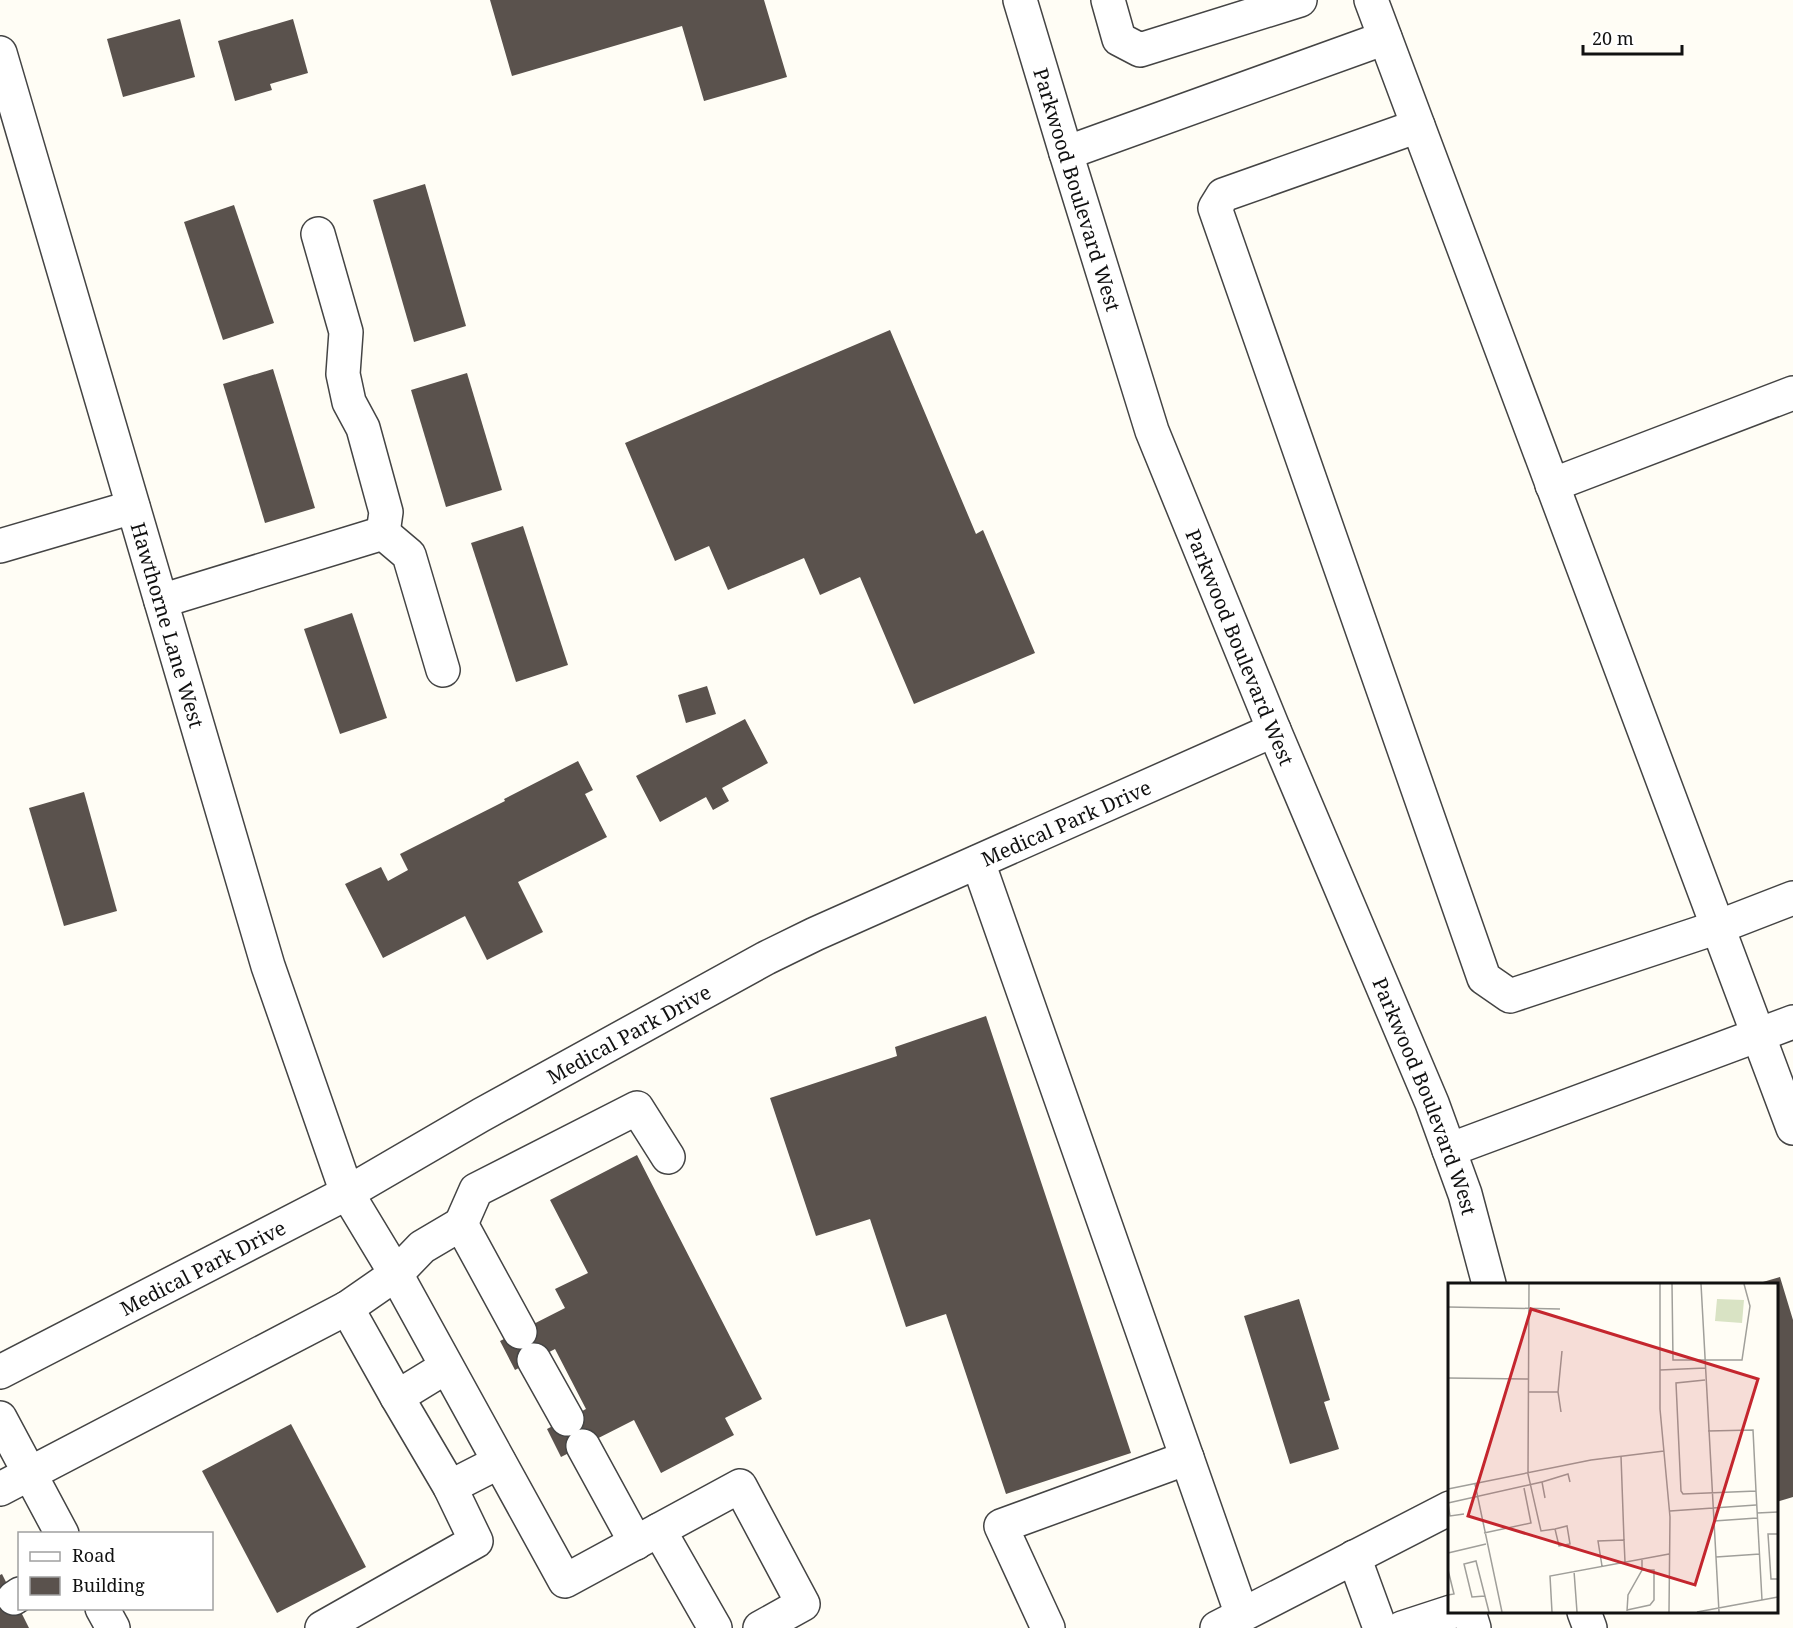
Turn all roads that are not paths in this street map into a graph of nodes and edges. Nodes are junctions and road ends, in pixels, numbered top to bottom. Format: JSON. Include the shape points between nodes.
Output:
{"nodes":[{"id":1,"x":1020,"y":0,"type":"edge"},
{"id":2,"x":1108,"y":0,"type":"edge"},
{"id":3,"x":1300,"y":0,"type":"edge"},
{"id":4,"x":1371,"y":0,"type":"edge"},
{"id":5,"x":1385,"y":38,"type":"junction"},
{"id":6,"x":0,"y":53,"type":"edge"},
{"id":7,"x":1418,"y":126,"type":"junction"},
{"id":8,"x":1066,"y":153,"type":"junction"},
{"id":9,"x":318,"y":234,"type":"dead end"},
{"id":10,"x":1793,"y":393,"type":"edge"},
{"id":11,"x":1552,"y":485,"type":"junction"},
{"id":12,"x":133,"y":507,"type":"junction"},
{"id":13,"x":382,"y":533,"type":"junction"},
{"id":14,"x":0,"y":546,"type":"edge"},
{"id":15,"x":161,"y":601,"type":"junction"},
{"id":16,"x":443,"y":670,"type":"dead end"},
{"id":17,"x":1274,"y":730,"type":"junction"},
{"id":18,"x":978,"y":862,"type":"junction"},
{"id":19,"x":1793,"y":898,"type":"edge"},
{"id":20,"x":1718,"y":927,"type":"junction"},
{"id":21,"x":1793,"y":1022,"type":"edge"},
{"id":22,"x":1758,"y":1035,"type":"junction"},
{"id":23,"x":1792,"y":1123,"type":"edge"},
{"id":24,"x":1449,"y":1150,"type":"junction"},
{"id":25,"x":668,"y":1157,"type":"dead end"},
{"id":26,"x":347,"y":1193,"type":"junction"},
{"id":27,"x":461,"y":1224,"type":"junction"},
{"id":28,"x":396,"y":1274,"type":"junction"},
{"id":29,"x":1490,"y":1283,"type":"edge"},
{"id":30,"x":347,"y":1308,"type":"junction"},
{"id":31,"x":446,"y":1367,"type":"junction"},
{"id":32,"x":0,"y":1372,"type":"edge"},
{"id":33,"x":396,"y":1397,"type":"junction"},
{"id":34,"x":0,"y":1418,"type":"edge"},
{"id":35,"x":567,"y":1419,"type":"dead end"},
{"id":36,"x":583,"y":1446,"type":"dead end"},
{"id":37,"x":1187,"y":1458,"type":"junction"},
{"id":38,"x":499,"y":1462,"type":"junction"},
{"id":39,"x":29,"y":1474,"type":"junction"},
{"id":40,"x":450,"y":1487,"type":"junction"},
{"id":41,"x":0,"y":1489,"type":"edge"},
{"id":42,"x":1448,"y":1509,"type":"edge"},
{"id":43,"x":61,"y":1532,"type":"edge"},
{"id":44,"x":647,"y":1536,"type":"junction"},
{"id":45,"x":1354,"y":1557,"type":"junction"},
{"id":46,"x":103,"y":1610,"type":"edge"},
{"id":47,"x":1448,"y":1612,"type":"edge"},
{"id":48,"x":1470,"y":1613,"type":"edge"},
{"id":49,"x":1585,"y":1613,"type":"edge"},
{"id":50,"x":1230,"y":1622,"type":"edge"},
{"id":51,"x":113,"y":1628,"type":"edge"},
{"id":52,"x":322,"y":1628,"type":"edge"},
{"id":53,"x":715,"y":1628,"type":"edge"},
{"id":54,"x":760,"y":1628,"type":"edge"},
{"id":55,"x":1048,"y":1628,"type":"edge"},
{"id":56,"x":1380,"y":1628,"type":"edge"},
{"id":57,"x":1402,"y":1628,"type":"edge"},
{"id":58,"x":1474,"y":1628,"type":"edge"},
{"id":59,"x":1590,"y":1628,"type":"edge"}],
"edges":[{"from":1,"to":8,"type":"street","name":"Parkwood Boulevard West"},
{"from":2,"to":3,"type":"street","via":[[1119,39],[1140,50]]},
{"from":4,"to":5,"type":"street"},
{"from":5,"to":7,"type":"street"},
{"from":5,"to":8,"type":"street"},
{"from":6,"to":12,"type":"street","name":"Hawthorne Lane West"},
{"from":7,"to":11,"type":"street"},
{"from":7,"to":20,"type":"street","via":[[1223,195],[1215,208],[1484,978],[1510,996]]},
{"from":8,"to":17,"type":"street","name":"Parkwood Boulevard West","via":[[1152,430]]},
{"from":9,"to":13,"type":"street","via":[[346,333],[343,374],[349,402],[363,428],[386,512]]},
{"from":10,"to":11,"type":"street"},
{"from":11,"to":20,"type":"street"},
{"from":12,"to":14,"type":"street"},
{"from":12,"to":15,"type":"street","name":"Hawthorne Lane West"},
{"from":13,"to":15,"type":"street"},
{"from":13,"to":16,"type":"street","via":[[409,555]]},
{"from":15,"to":26,"type":"street","name":"Hawthorne Lane West","via":[[268,966]]},
{"from":17,"to":18,"type":"street","name":"Medical Park Drive"},
{"from":17,"to":24,"type":"street","name":"Parkwood Boulevard West"},
{"from":18,"to":26,"type":"street","name":"Medical Park Drive","via":[[766,957]]},
{"from":18,"to":37,"type":"street"},
{"from":19,"to":20,"type":"street"},
{"from":20,"to":22,"type":"street"},
{"from":21,"to":22,"type":"street"},
{"from":22,"to":23,"type":"street"},
{"from":22,"to":24,"type":"street"},
{"from":24,"to":29,"type":"street","name":"Parkwood Boulevard West"},
{"from":25,"to":27,"type":"street","via":[[637,1108],[476,1190]]},
{"from":26,"to":28,"type":"street","name":"Hawthorne Lane West"},
{"from":26,"to":32,"type":"street","name":"Medical Park Drive"},
{"from":27,"to":28,"type":"street","via":[[422,1247]]},
{"from":27,"to":35,"type":"street"},
{"from":28,"to":30,"type":"street"},
{"from":28,"to":31,"type":"street","name":"Hawthorne Lane West"},
{"from":30,"to":33,"type":"street"},
{"from":30,"to":39,"type":"street"},
{"from":31,"to":33,"type":"street"},
{"from":31,"to":38,"type":"street","name":"Hawthorne Lane West"},
{"from":33,"to":40,"type":"street"},
{"from":34,"to":39,"type":"street"},
{"from":36,"to":44,"type":"street"},
{"from":37,"to":50,"type":"street"},
{"from":37,"to":55,"type":"street","via":[[1001,1526]]},
{"from":38,"to":40,"type":"street"},
{"from":38,"to":44,"type":"street","name":"Hawthorne Lane West","via":[[565,1581]]},
{"from":39,"to":41,"type":"street"},
{"from":39,"to":43,"type":"street"},
{"from":40,"to":52,"type":"street","via":[[476,1541]]},
{"from":42,"to":45,"type":"street"},
{"from":44,"to":53,"type":"street"},
{"from":44,"to":54,"type":"street","via":[[740,1486],[803,1604]]},
{"from":45,"to":50,"type":"street"},
{"from":45,"to":56,"type":"street"},
{"from":46,"to":51,"type":"street"},
{"from":47,"to":57,"type":"street"},
{"from":48,"to":58,"type":"street"},
{"from":49,"to":59,"type":"street"}]}
